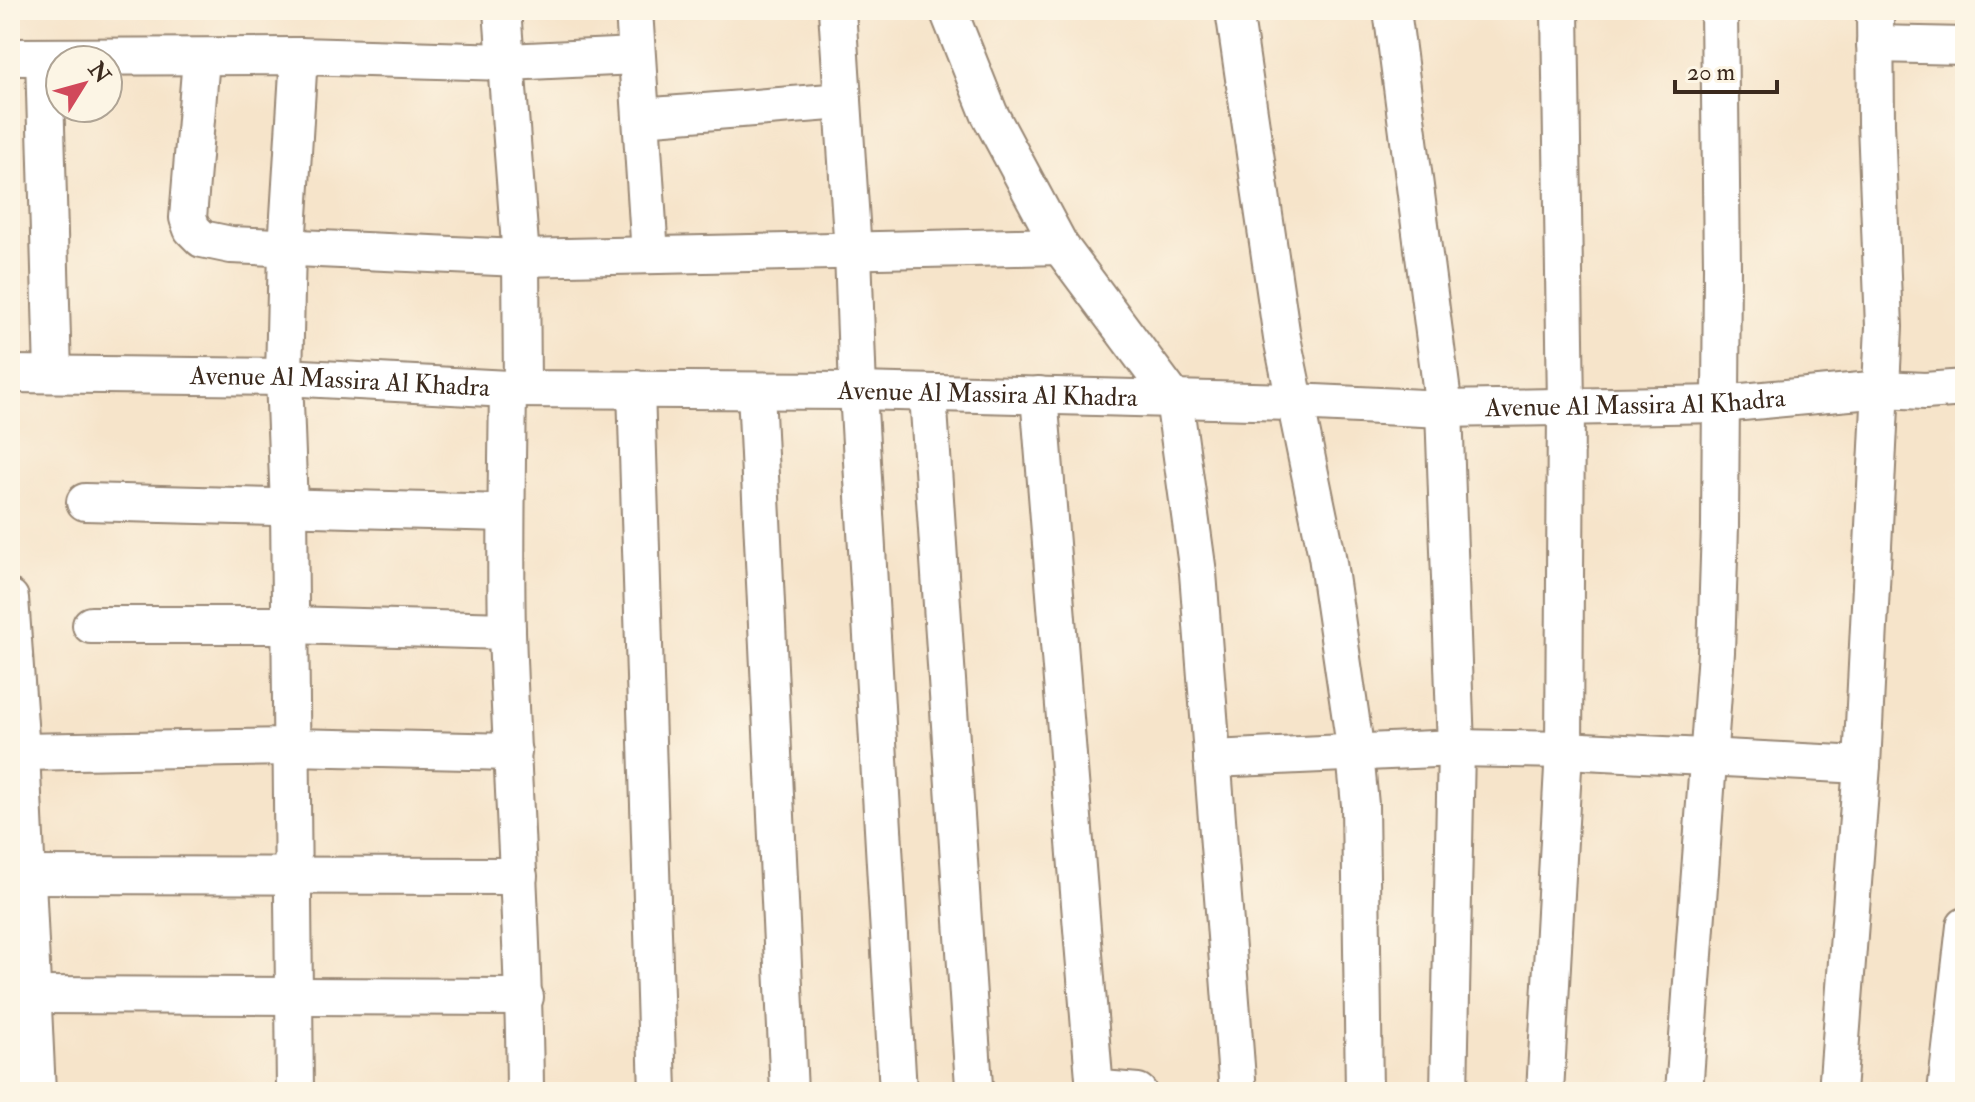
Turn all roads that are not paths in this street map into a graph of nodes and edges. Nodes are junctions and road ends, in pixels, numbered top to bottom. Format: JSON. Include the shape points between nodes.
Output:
{"nodes":[{"id":1,"x":502,"y":10,"type":"edge"},
{"id":2,"x":634,"y":10,"type":"edge"},
{"id":3,"x":837,"y":10,"type":"edge"},
{"id":4,"x":948,"y":10,"type":"edge"},
{"id":5,"x":1234,"y":10,"type":"edge"},
{"id":6,"x":1392,"y":10,"type":"edge"},
{"id":7,"x":1560,"y":10,"type":"edge"},
{"id":8,"x":1719,"y":10,"type":"edge"},
{"id":9,"x":1875,"y":27,"type":"edge"},
{"id":10,"x":1965,"y":46,"type":"edge"},
{"id":11,"x":299,"y":56,"type":"junction"},
{"id":12,"x":636,"y":56,"type":"junction"},
{"id":13,"x":27,"y":57,"type":"edge"},
{"id":14,"x":201,"y":58,"type":"junction"},
{"id":15,"x":507,"y":62,"type":"junction"},
{"id":16,"x":843,"y":101,"type":"junction"},
{"id":17,"x":641,"y":117,"type":"junction"},
{"id":18,"x":1060,"y":246,"type":"junction"},
{"id":19,"x":287,"y":248,"type":"junction"},
{"id":20,"x":853,"y":252,"type":"junction"},
{"id":21,"x":650,"y":255,"type":"junction"},
{"id":22,"x":521,"y":258,"type":"junction"},
{"id":23,"x":10,"y":374,"type":"edge"},
{"id":24,"x":53,"y":374,"type":"junction"},
{"id":25,"x":284,"y":377,"type":"junction"},
{"id":26,"x":515,"y":388,"type":"junction"},
{"id":27,"x":1965,"y":388,"type":"edge"},
{"id":28,"x":636,"y":389,"type":"junction"},
{"id":29,"x":1882,"y":389,"type":"junction"},
{"id":30,"x":756,"y":391,"type":"junction"},
{"id":31,"x":858,"y":391,"type":"junction"},
{"id":32,"x":928,"y":394,"type":"junction"},
{"id":33,"x":1039,"y":395,"type":"junction"},
{"id":34,"x":1174,"y":399,"type":"junction"},
{"id":35,"x":1294,"y":402,"type":"junction"},
{"id":36,"x":1721,"y":404,"type":"junction"},
{"id":37,"x":1566,"y":405,"type":"junction"},
{"id":38,"x":1444,"y":409,"type":"junction"},
{"id":39,"x":85,"y":502,"type":"dead end"},
{"id":40,"x":289,"y":507,"type":"junction"},
{"id":41,"x":506,"y":513,"type":"junction"},
{"id":42,"x":10,"y":598,"type":"edge"},
{"id":43,"x":91,"y":625,"type":"dead end"},
{"id":44,"x":289,"y":625,"type":"junction"},
{"id":45,"x":507,"y":631,"type":"junction"},
{"id":46,"x":17,"y":744,"type":"edge"},
{"id":47,"x":291,"y":747,"type":"junction"},
{"id":48,"x":1456,"y":748,"type":"junction"},
{"id":49,"x":1564,"y":750,"type":"junction"},
{"id":50,"x":1354,"y":751,"type":"junction"},
{"id":51,"x":513,"y":752,"type":"junction"},
{"id":52,"x":1707,"y":758,"type":"junction"},
{"id":53,"x":1212,"y":759,"type":"junction"},
{"id":54,"x":1862,"y":765,"type":"junction"},
{"id":55,"x":18,"y":874,"type":"edge"},
{"id":56,"x":293,"y":875,"type":"junction"},
{"id":57,"x":519,"y":876,"type":"junction"},
{"id":58,"x":1965,"y":926,"type":"edge"},
{"id":59,"x":33,"y":995,"type":"junction"},
{"id":60,"x":525,"y":997,"type":"junction"},
{"id":61,"x":294,"y":998,"type":"junction"},
{"id":62,"x":974,"y":1086,"type":"dead end"},
{"id":63,"x":37,"y":1092,"type":"edge"},
{"id":64,"x":295,"y":1092,"type":"edge"},
{"id":65,"x":525,"y":1092,"type":"edge"},
{"id":66,"x":658,"y":1092,"type":"edge"},
{"id":67,"x":789,"y":1092,"type":"edge"},
{"id":68,"x":898,"y":1092,"type":"edge"},
{"id":69,"x":1138,"y":1092,"type":"edge"},
{"id":70,"x":1238,"y":1092,"type":"edge"},
{"id":71,"x":1364,"y":1092,"type":"edge"},
{"id":72,"x":1449,"y":1092,"type":"edge"},
{"id":73,"x":1545,"y":1092,"type":"edge"},
{"id":74,"x":1684,"y":1092,"type":"edge"},
{"id":75,"x":1837,"y":1092,"type":"edge"},
{"id":76,"x":1946,"y":1092,"type":"edge"}],
"edges":[{"from":1,"to":15,"type":"street"},
{"from":2,"to":12,"type":"street"},
{"from":3,"to":16,"type":"street"},
{"from":4,"to":18,"type":"street","via":[[989,113]]},
{"from":5,"to":35,"type":"street"},
{"from":6,"to":38,"type":"street"},
{"from":7,"to":37,"type":"street"},
{"from":8,"to":36,"type":"street"},
{"from":9,"to":10,"type":"street"},
{"from":9,"to":29,"type":"street"},
{"from":11,"to":14,"type":"street"},
{"from":11,"to":15,"type":"street"},
{"from":11,"to":19,"type":"street"},
{"from":12,"to":15,"type":"street"},
{"from":12,"to":17,"type":"street"},
{"from":13,"to":14,"type":"street"},
{"from":13,"to":24,"type":"street"},
{"from":14,"to":19,"type":"street","via":[[188,218],[192,229],[211,242]]},
{"from":15,"to":22,"type":"street"},
{"from":16,"to":17,"type":"street"},
{"from":16,"to":20,"type":"street"},
{"from":17,"to":21,"type":"street"},
{"from":18,"to":20,"type":"street"},
{"from":18,"to":34,"type":"street"},
{"from":19,"to":22,"type":"street"},
{"from":19,"to":25,"type":"street"},
{"from":20,"to":21,"type":"street"},
{"from":20,"to":31,"type":"street"},
{"from":21,"to":22,"type":"street"},
{"from":22,"to":26,"type":"street"},
{"from":23,"to":24,"type":"street","name":"Avenue Al Massira Al Khadra"},
{"from":24,"to":25,"type":"street","name":"Avenue Al Massira Al Khadra"},
{"from":25,"to":26,"type":"street","name":"Avenue Al Massira Al Khadra"},
{"from":25,"to":40,"type":"street"},
{"from":26,"to":28,"type":"street","name":"Avenue Al Massira Al Khadra"},
{"from":26,"to":41,"type":"street"},
{"from":27,"to":29,"type":"street","name":"Avenue Al Massira Al Khadra"},
{"from":28,"to":30,"type":"street","name":"Avenue Al Massira Al Khadra"},
{"from":28,"to":66,"type":"street"},
{"from":29,"to":36,"type":"street","name":"Avenue Al Massira Al Khadra"},
{"from":29,"to":54,"type":"street"},
{"from":30,"to":31,"type":"street","name":"Avenue Al Massira Al Khadra"},
{"from":30,"to":67,"type":"street"},
{"from":31,"to":32,"type":"street","name":"Avenue Al Massira Al Khadra"},
{"from":31,"to":68,"type":"street"},
{"from":32,"to":33,"type":"street","name":"Avenue Al Massira Al Khadra"},
{"from":32,"to":62,"type":"street"},
{"from":33,"to":34,"type":"street","name":"Avenue Al Massira Al Khadra"},
{"from":33,"to":69,"type":"street","via":[[1094,1078],[1102,1089]]},
{"from":34,"to":35,"type":"street","name":"Avenue Al Massira Al Khadra"},
{"from":34,"to":53,"type":"street","via":[[1198,573]]},
{"from":35,"to":38,"type":"street","name":"Avenue Al Massira Al Khadra"},
{"from":35,"to":50,"type":"street","via":[[1339,622]]},
{"from":36,"to":37,"type":"street","name":"Avenue Al Massira Al Khadra"},
{"from":36,"to":52,"type":"street","via":[[1716,652]]},
{"from":37,"to":38,"type":"street","name":"Avenue Al Massira Al Khadra"},
{"from":37,"to":49,"type":"street"},
{"from":38,"to":48,"type":"street"},
{"from":39,"to":40,"type":"street"},
{"from":40,"to":41,"type":"street"},
{"from":40,"to":44,"type":"street"},
{"from":41,"to":45,"type":"street"},
{"from":42,"to":46,"type":"street"},
{"from":43,"to":44,"type":"street"},
{"from":44,"to":45,"type":"street"},
{"from":44,"to":47,"type":"street"},
{"from":45,"to":51,"type":"street"},
{"from":46,"to":47,"type":"street"},
{"from":46,"to":55,"type":"street"},
{"from":47,"to":51,"type":"street"},
{"from":47,"to":56,"type":"street"},
{"from":48,"to":49,"type":"street"},
{"from":48,"to":50,"type":"street"},
{"from":48,"to":72,"type":"street"},
{"from":49,"to":52,"type":"street"},
{"from":49,"to":73,"type":"street"},
{"from":50,"to":53,"type":"street"},
{"from":50,"to":71,"type":"street","via":[[1361,844]]},
{"from":51,"to":57,"type":"street"},
{"from":52,"to":54,"type":"street"},
{"from":52,"to":74,"type":"street"},
{"from":53,"to":70,"type":"street"},
{"from":54,"to":75,"type":"street"},
{"from":55,"to":56,"type":"street"},
{"from":55,"to":59,"type":"street"},
{"from":56,"to":57,"type":"street"},
{"from":56,"to":61,"type":"street"},
{"from":57,"to":60,"type":"street"},
{"from":58,"to":76,"type":"street"},
{"from":59,"to":61,"type":"street"},
{"from":59,"to":63,"type":"street"},
{"from":60,"to":61,"type":"street"},
{"from":60,"to":65,"type":"street"},
{"from":61,"to":64,"type":"street"}]}
